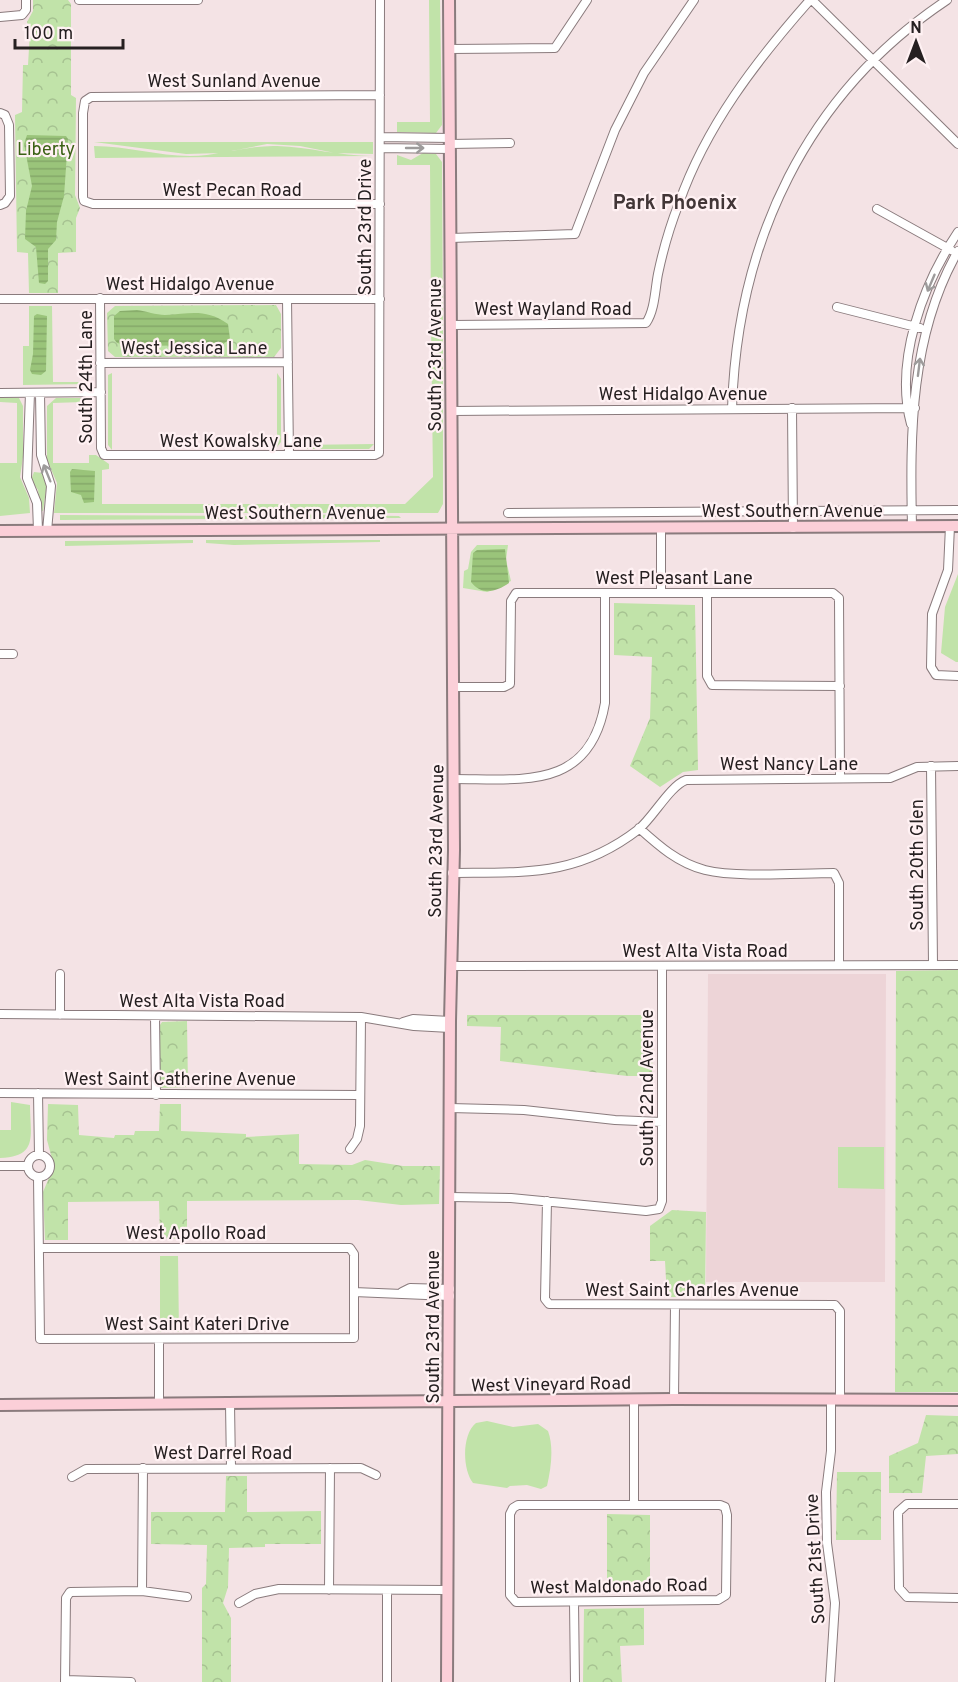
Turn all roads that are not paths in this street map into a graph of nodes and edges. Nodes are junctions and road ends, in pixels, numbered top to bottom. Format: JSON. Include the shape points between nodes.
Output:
{"nodes":[{"id":1,"x":26,"y":0,"type":"edge"},
{"id":2,"x":79,"y":0,"type":"edge"},
{"id":3,"x":198,"y":0,"type":"edge"},
{"id":4,"x":380,"y":0,"type":"edge"},
{"id":5,"x":449,"y":0,"type":"edge"},
{"id":6,"x":587,"y":0,"type":"edge"},
{"id":7,"x":694,"y":0,"type":"edge"},
{"id":8,"x":811,"y":0,"type":"edge"},
{"id":9,"x":947,"y":0,"type":"edge"},
{"id":10,"x":0,"y":17,"type":"edge"},
{"id":11,"x":450,"y":49,"type":"junction"},
{"id":12,"x":874,"y":61,"type":"junction"},
{"id":13,"x":380,"y":96,"type":"junction"},
{"id":14,"x":3,"y":114,"type":"edge"},
{"id":15,"x":380,"y":137,"type":"junction"},
{"id":16,"x":450,"y":143,"type":"junction"},
{"id":17,"x":510,"y":143,"type":"dead end"},
{"id":18,"x":958,"y":144,"type":"edge"},
{"id":19,"x":380,"y":148,"type":"junction"},
{"id":20,"x":84,"y":201,"type":"joint"},
{"id":21,"x":4,"y":203,"type":"edge"},
{"id":22,"x":380,"y":204,"type":"junction"},
{"id":23,"x":877,"y":209,"type":"dead end"},
{"id":24,"x":958,"y":231,"type":"edge"},
{"id":25,"x":451,"y":238,"type":"junction"},
{"id":26,"x":948,"y":249,"type":"junction"},
{"id":27,"x":957,"y":252,"type":"edge"},
{"id":28,"x":0,"y":298,"type":"edge"},
{"id":29,"x":100,"y":298,"type":"junction"},
{"id":30,"x":380,"y":298,"type":"junction"},
{"id":31,"x":287,"y":299,"type":"junction"},
{"id":32,"x":837,"y":307,"type":"dead end"},
{"id":33,"x":451,"y":325,"type":"junction"},
{"id":34,"x":916,"y":327,"type":"junction"},
{"id":35,"x":926,"y":329,"type":"junction"},
{"id":36,"x":288,"y":362,"type":"junction"},
{"id":37,"x":100,"y":363,"type":"junction"},
{"id":38,"x":100,"y":392,"type":"junction"},
{"id":39,"x":0,"y":393,"type":"edge"},
{"id":40,"x":30,"y":393,"type":"junction"},
{"id":41,"x":40,"y":393,"type":"junction"},
{"id":42,"x":792,"y":408,"type":"junction"},
{"id":43,"x":911,"y":408,"type":"junction"},
{"id":44,"x":732,"y":409,"type":"junction"},
{"id":45,"x":452,"y":411,"type":"junction"},
{"id":46,"x":379,"y":453,"type":"joint"},
{"id":47,"x":102,"y":454,"type":"joint"},
{"id":48,"x":289,"y":455,"type":"junction"},
{"id":49,"x":911,"y":510,"type":"junction"},
{"id":50,"x":958,"y":510,"type":"edge"},
{"id":51,"x":793,"y":511,"type":"junction"},
{"id":52,"x":590,"y":512,"type":"junction"},
{"id":53,"x":508,"y":513,"type":"dead end"},
{"id":54,"x":912,"y":526,"type":"junction"},
{"id":55,"x":954,"y":526,"type":"edge"},
{"id":56,"x":453,"y":528,"type":"junction"},
{"id":57,"x":590,"y":528,"type":"junction"},
{"id":58,"x":661,"y":528,"type":"junction"},
{"id":59,"x":793,"y":528,"type":"junction"},
{"id":60,"x":42,"y":530,"type":"junction"},
{"id":61,"x":0,"y":531,"type":"edge"},
{"id":62,"x":661,"y":593,"type":"junction"},
{"id":63,"x":707,"y":593,"type":"junction"},
{"id":64,"x":605,"y":594,"type":"junction"},
{"id":65,"x":0,"y":654,"type":"edge"},
{"id":66,"x":13,"y":654,"type":"dead end"},
{"id":67,"x":958,"y":676,"type":"edge"},
{"id":68,"x":840,"y":686,"type":"junction"},
{"id":69,"x":454,"y":687,"type":"junction"},
{"id":70,"x":931,"y":766,"type":"junction"},
{"id":71,"x":958,"y":766,"type":"edge"},
{"id":72,"x":840,"y":778,"type":"junction"},
{"id":73,"x":454,"y":779,"type":"junction"},
{"id":74,"x":639,"y":828,"type":"junction"},
{"id":75,"x":452,"y":873,"type":"junction"},
{"id":76,"x":839,"y":965,"type":"junction"},
{"id":77,"x":933,"y":965,"type":"junction"},
{"id":78,"x":958,"y":965,"type":"edge"},
{"id":79,"x":452,"y":966,"type":"junction"},
{"id":80,"x":662,"y":967,"type":"junction"},
{"id":81,"x":60,"y":974,"type":"dead end"},
{"id":82,"x":0,"y":1014,"type":"edge"},
{"id":83,"x":60,"y":1016,"type":"junction"},
{"id":84,"x":155,"y":1016,"type":"junction"},
{"id":85,"x":361,"y":1017,"type":"junction"},
{"id":86,"x":450,"y":1024,"type":"junction"},
{"id":87,"x":0,"y":1093,"type":"edge"},
{"id":88,"x":38,"y":1093,"type":"junction"},
{"id":89,"x":156,"y":1095,"type":"junction"},
{"id":90,"x":360,"y":1095,"type":"junction"},
{"id":91,"x":450,"y":1108,"type":"junction"},
{"id":92,"x":662,"y":1122,"type":"junction"},
{"id":93,"x":350,"y":1149,"type":"dead end"},
{"id":94,"x":39,"y":1155,"type":"junction"},
{"id":95,"x":0,"y":1166,"type":"edge"},
{"id":96,"x":28,"y":1166,"type":"junction"},
{"id":97,"x":38,"y":1177,"type":"junction"},
{"id":98,"x":450,"y":1197,"type":"junction"},
{"id":99,"x":547,"y":1201,"type":"junction"},
{"id":100,"x":39,"y":1248,"type":"junction"},
{"id":101,"x":354,"y":1292,"type":"junction"},
{"id":102,"x":450,"y":1292,"type":"junction"},
{"id":103,"x":675,"y":1305,"type":"junction"},
{"id":104,"x":837,"y":1306,"type":"joint"},
{"id":105,"x":159,"y":1339,"type":"junction"},
{"id":106,"x":634,"y":1399,"type":"junction"},
{"id":107,"x":674,"y":1399,"type":"junction"},
{"id":108,"x":835,"y":1399,"type":"junction"},
{"id":109,"x":958,"y":1400,"type":"edge"},
{"id":110,"x":450,"y":1403,"type":"junction"},
{"id":111,"x":159,"y":1404,"type":"junction"},
{"id":112,"x":230,"y":1404,"type":"junction"},
{"id":113,"x":0,"y":1405,"type":"edge"},
{"id":114,"x":143,"y":1468,"type":"junction"},
{"id":115,"x":231,"y":1468,"type":"junction"},
{"id":116,"x":330,"y":1468,"type":"junction"},
{"id":117,"x":376,"y":1475,"type":"dead end"},
{"id":118,"x":72,"y":1477,"type":"dead end"},
{"id":119,"x":958,"y":1504,"type":"edge"},
{"id":120,"x":634,"y":1505,"type":"junction"},
{"id":121,"x":329,"y":1590,"type":"junction"},
{"id":122,"x":387,"y":1590,"type":"junction"},
{"id":123,"x":447,"y":1590,"type":"junction"},
{"id":124,"x":142,"y":1591,"type":"junction"},
{"id":125,"x":187,"y":1597,"type":"dead end"},
{"id":126,"x":958,"y":1598,"type":"edge"},
{"id":127,"x":574,"y":1602,"type":"junction"},
{"id":128,"x":239,"y":1603,"type":"dead end"},
{"id":129,"x":65,"y":1681,"type":"edge"},
{"id":130,"x":131,"y":1682,"type":"edge"},
{"id":131,"x":387,"y":1682,"type":"edge"},
{"id":132,"x":447,"y":1682,"type":"edge"},
{"id":133,"x":575,"y":1682,"type":"edge"},
{"id":134,"x":830,"y":1682,"type":"edge"}],
"edges":[{"from":1,"to":10,"type":"street","via":[[22,15]]},
{"from":2,"to":3,"type":"street"},
{"from":4,"to":13,"type":"street","name":"South 23rd Drive"},
{"from":5,"to":11,"type":"street","name":"South 23rd Avenue"},
{"from":6,"to":11,"type":"street","via":[[555,48]]},
{"from":7,"to":25,"type":"street","via":[[634,92],[575,234]]},
{"from":8,"to":12,"type":"street"},
{"from":8,"to":33,"type":"street","name":"West Wayland Road","via":[[761,56],[698,157],[679,202],[646,323]]},
{"from":9,"to":12,"type":"street","via":[[905,31]]},
{"from":11,"to":16,"type":"street","name":"South 23rd Avenue"},
{"from":12,"to":18,"type":"street"},
{"from":12,"to":44,"type":"street","via":[[850,85],[802,151],[767,223],[754,256],[736,337]]},
{"from":13,"to":15,"type":"street","name":"South 23rd Drive"},
{"from":13,"to":20,"type":"street","name":"West Sunland Avenue","via":[[87,98],[83,113]]},
{"from":14,"to":21,"type":"street","via":[[9,125],[10,196]]},
{"from":15,"to":16,"type":"street"},
{"from":15,"to":19,"type":"street","name":"South 23rd Drive"},
{"from":16,"to":17,"type":"street"},
{"from":19,"to":16,"type":"street","one_way":true},
{"from":16,"to":25,"type":"street","name":"South 23rd Avenue"},
{"from":19,"to":22,"type":"street","name":"South 23rd Drive"},
{"from":20,"to":22,"type":"street","name":"West Pecan Road","via":[[113,205]]},
{"from":22,"to":30,"type":"street","name":"South 23rd Drive"},
{"from":23,"to":26,"type":"street"},
{"from":24,"to":26,"type":"street"},
{"from":25,"to":33,"type":"street","name":"South 23rd Avenue"},
{"from":26,"to":27,"type":"street"},
{"from":26,"to":34,"type":"street","one_way":true,"via":[[929,286]]},
{"from":27,"to":35,"type":"street","via":[[942,281]]},
{"from":28,"to":29,"type":"street","name":"West Hidalgo Avenue"},
{"from":29,"to":31,"type":"street","name":"West Hidalgo Avenue"},
{"from":29,"to":37,"type":"street","name":"South 24th Lane"},
{"from":30,"to":31,"type":"street","name":"West Hidalgo Avenue"},
{"from":30,"to":46,"type":"street","name":"South 23rd Drive"},
{"from":31,"to":36,"type":"street"},
{"from":32,"to":34,"type":"street"},
{"from":33,"to":45,"type":"street","name":"South 23rd Avenue"},
{"from":34,"to":35,"type":"street"},
{"from":34,"to":43,"type":"street","via":[[906,378]]},
{"from":43,"to":35,"type":"street","one_way":true},
{"from":36,"to":37,"type":"street","name":"West Jessica Lane"},
{"from":36,"to":48,"type":"street"},
{"from":37,"to":38,"type":"street","name":"South 24th Lane"},
{"from":38,"to":41,"type":"street"},
{"from":38,"to":47,"type":"street","name":"South 24th Lane"},
{"from":39,"to":40,"type":"street"},
{"from":40,"to":41,"type":"street"},
{"from":40,"to":60,"type":"street","via":[[27,478]]},
{"from":60,"to":41,"type":"street","one_way":true,"via":[[51,482],[41,455]]},
{"from":42,"to":43,"type":"street","name":"West Hidalgo Avenue"},
{"from":42,"to":44,"type":"street","name":"West Hidalgo Avenue"},
{"from":42,"to":51,"type":"street"},
{"from":43,"to":49,"type":"street"},
{"from":44,"to":45,"type":"street","name":"West Hidalgo Avenue"},
{"from":45,"to":56,"type":"street","name":"South 23rd Avenue"},
{"from":46,"to":48,"type":"street","name":"West Kowalsky Lane"},
{"from":47,"to":48,"type":"street","name":"West Kowalsky Lane"},
{"from":49,"to":50,"type":"street","name":"West Southern Avenue"},
{"from":49,"to":51,"type":"street","name":"West Southern Avenue"},
{"from":49,"to":54,"type":"street"},
{"from":51,"to":52,"type":"street","name":"West Southern Avenue"},
{"from":51,"to":59,"type":"street"},
{"from":52,"to":53,"type":"street","name":"West Southern Avenue"},
{"from":52,"to":57,"type":"street"},
{"from":54,"to":55,"type":"street","name":"West Southern Avenue"},
{"from":54,"to":59,"type":"street","name":"West Southern Avenue"},
{"from":55,"to":67,"type":"street","via":[[948,570],[932,614],[931,667],[936,675]]},
{"from":56,"to":57,"type":"street","name":"West Southern Avenue"},
{"from":56,"to":60,"type":"street","name":"West Southern Avenue"},
{"from":56,"to":69,"type":"street","name":"South 23rd Avenue"},
{"from":57,"to":58,"type":"street","name":"West Southern Avenue"},
{"from":58,"to":59,"type":"street","name":"West Southern Avenue"},
{"from":58,"to":62,"type":"street"},
{"from":60,"to":61,"type":"street","name":"West Southern Avenue"},
{"from":62,"to":63,"type":"street","name":"West Pleasant Lane"},
{"from":62,"to":64,"type":"street","name":"West Pleasant Lane"},
{"from":63,"to":68,"type":"street","via":[[708,680],[715,686]]},
{"from":63,"to":68,"type":"street","name":"West Pleasant Lane","via":[[837,594]]},
{"from":64,"to":69,"type":"street","name":"West Pleasant Lane","via":[[512,596],[508,686]]},
{"from":64,"to":73,"type":"street","via":[[605,703],[588,746],[568,766],[544,777]]},
{"from":65,"to":66,"type":"street"},
{"from":68,"to":72,"type":"street"},
{"from":69,"to":73,"type":"street","name":"South 23rd Avenue"},
{"from":70,"to":71,"type":"street","name":"West Nancy Lane"},
{"from":70,"to":72,"type":"street","name":"West Nancy Lane","via":[[917,766],[890,778]]},
{"from":70,"to":77,"type":"street","name":"South 20th Glen"},
{"from":72,"to":74,"type":"street","name":"West Nancy Lane","via":[[686,780]]},
{"from":73,"to":75,"type":"street","name":"South 23rd Avenue"},
{"from":74,"to":75,"type":"street","name":"West Nancy Lane","via":[[611,848],[558,869]]},
{"from":74,"to":76,"type":"street","via":[[664,851],[705,870],[834,873],[839,883]]},
{"from":75,"to":79,"type":"street","name":"South 23rd Avenue"},
{"from":76,"to":77,"type":"street","name":"West Alta Vista Road"},
{"from":76,"to":80,"type":"street","name":"West Alta Vista Road"},
{"from":77,"to":78,"type":"street","name":"West Alta Vista Road"},
{"from":79,"to":80,"type":"street","name":"West Alta Vista Road"},
{"from":79,"to":86,"type":"street","name":"South 23rd Avenue"},
{"from":80,"to":92,"type":"street","name":"South 22nd Avenue"},
{"from":81,"to":83,"type":"street"},
{"from":82,"to":83,"type":"street","name":"West Alta Vista Road"},
{"from":83,"to":84,"type":"street","name":"West Alta Vista Road"},
{"from":84,"to":85,"type":"street","name":"West Alta Vista Road"},
{"from":84,"to":89,"type":"street"},
{"from":85,"to":86,"type":"street","name":"West Alta Vista Road"},
{"from":85,"to":90,"type":"street"},
{"from":86,"to":91,"type":"street","name":"South 23rd Avenue"},
{"from":87,"to":88,"type":"street","name":"West Saint Catherine Avenue"},
{"from":88,"to":89,"type":"street","name":"West Saint Catherine Avenue"},
{"from":88,"to":94,"type":"street"},
{"from":89,"to":90,"type":"street","name":"West Saint Catherine Avenue"},
{"from":90,"to":93,"type":"street","via":[[359,1131]]},
{"from":91,"to":92,"type":"street"},
{"from":91,"to":98,"type":"street","name":"South 23rd Avenue"},
{"from":92,"to":99,"type":"street","name":"South 22nd Avenue","via":[[659,1209],[616,1210]]},
{"from":94,"to":96,"type":"street"},
{"from":94,"to":97,"type":"street","via":[[50,1166],[47,1174]]},
{"from":95,"to":96,"type":"street"},
{"from":96,"to":97,"type":"street"},
{"from":97,"to":100,"type":"street"},
{"from":98,"to":99,"type":"street"},
{"from":98,"to":102,"type":"street","name":"South 23rd Avenue"},
{"from":99,"to":103,"type":"street","name":"West Saint Charles Avenue","via":[[547,1303]]},
{"from":100,"to":101,"type":"street","name":"West Apollo Road","via":[[352,1249]]},
{"from":100,"to":105,"type":"street","name":"West Saint Kateri Drive","via":[[40,1340]]},
{"from":101,"to":102,"type":"street","via":[[402,1292],[410,1288]]},
{"from":101,"to":105,"type":"street","name":"West Saint Kateri Drive","via":[[354,1338]]},
{"from":102,"to":110,"type":"street","name":"South 23rd Avenue"},
{"from":103,"to":104,"type":"street","name":"West Saint Charles Avenue"},
{"from":103,"to":107,"type":"street"},
{"from":104,"to":108,"type":"street","name":"South 21st Drive","via":[[840,1311]]},
{"from":105,"to":111,"type":"street"},
{"from":106,"to":107,"type":"street","name":"West Vineyard Road"},
{"from":106,"to":110,"type":"street","name":"West Vineyard Road"},
{"from":106,"to":120,"type":"street"},
{"from":107,"to":108,"type":"street","name":"West Vineyard Road"},
{"from":108,"to":109,"type":"street","name":"West Vineyard Road"},
{"from":108,"to":134,"type":"street","name":"South 21st Drive","via":[[826,1492],[826,1543],[835,1603]]},
{"from":110,"to":112,"type":"street","name":"West Vineyard Road"},
{"from":110,"to":123,"type":"street","name":"South 23rd Avenue"},
{"from":111,"to":112,"type":"street","name":"West Vineyard Road"},
{"from":111,"to":113,"type":"street","name":"West Vineyard Road"},
{"from":112,"to":115,"type":"street"},
{"from":114,"to":115,"type":"street","name":"West Darrel Road"},
{"from":114,"to":118,"type":"street","name":"West Darrel Road","via":[[86,1469]]},
{"from":114,"to":124,"type":"street"},
{"from":115,"to":116,"type":"street","name":"West Darrel Road"},
{"from":116,"to":117,"type":"street","name":"West Darrel Road","via":[[361,1468]]},
{"from":116,"to":121,"type":"street"},
{"from":119,"to":126,"type":"street","via":[[906,1504],[898,1512],[902,1595]]},
{"from":120,"to":127,"type":"street","name":"West Maldonado Road","via":[[513,1508],[513,1600]]},
{"from":120,"to":127,"type":"street","name":"West Maldonado Road","via":[[725,1508],[724,1598]]},
{"from":121,"to":122,"type":"street"},
{"from":121,"to":128,"type":"street","via":[[279,1589],[255,1594]]},
{"from":122,"to":123,"type":"street"},
{"from":122,"to":131,"type":"street"},
{"from":123,"to":132,"type":"street","name":"South 23rd Avenue"},
{"from":124,"to":125,"type":"street"},
{"from":124,"to":129,"type":"street","via":[[70,1592],[66,1598]]},
{"from":127,"to":133,"type":"street"},
{"from":129,"to":130,"type":"street"}]}
